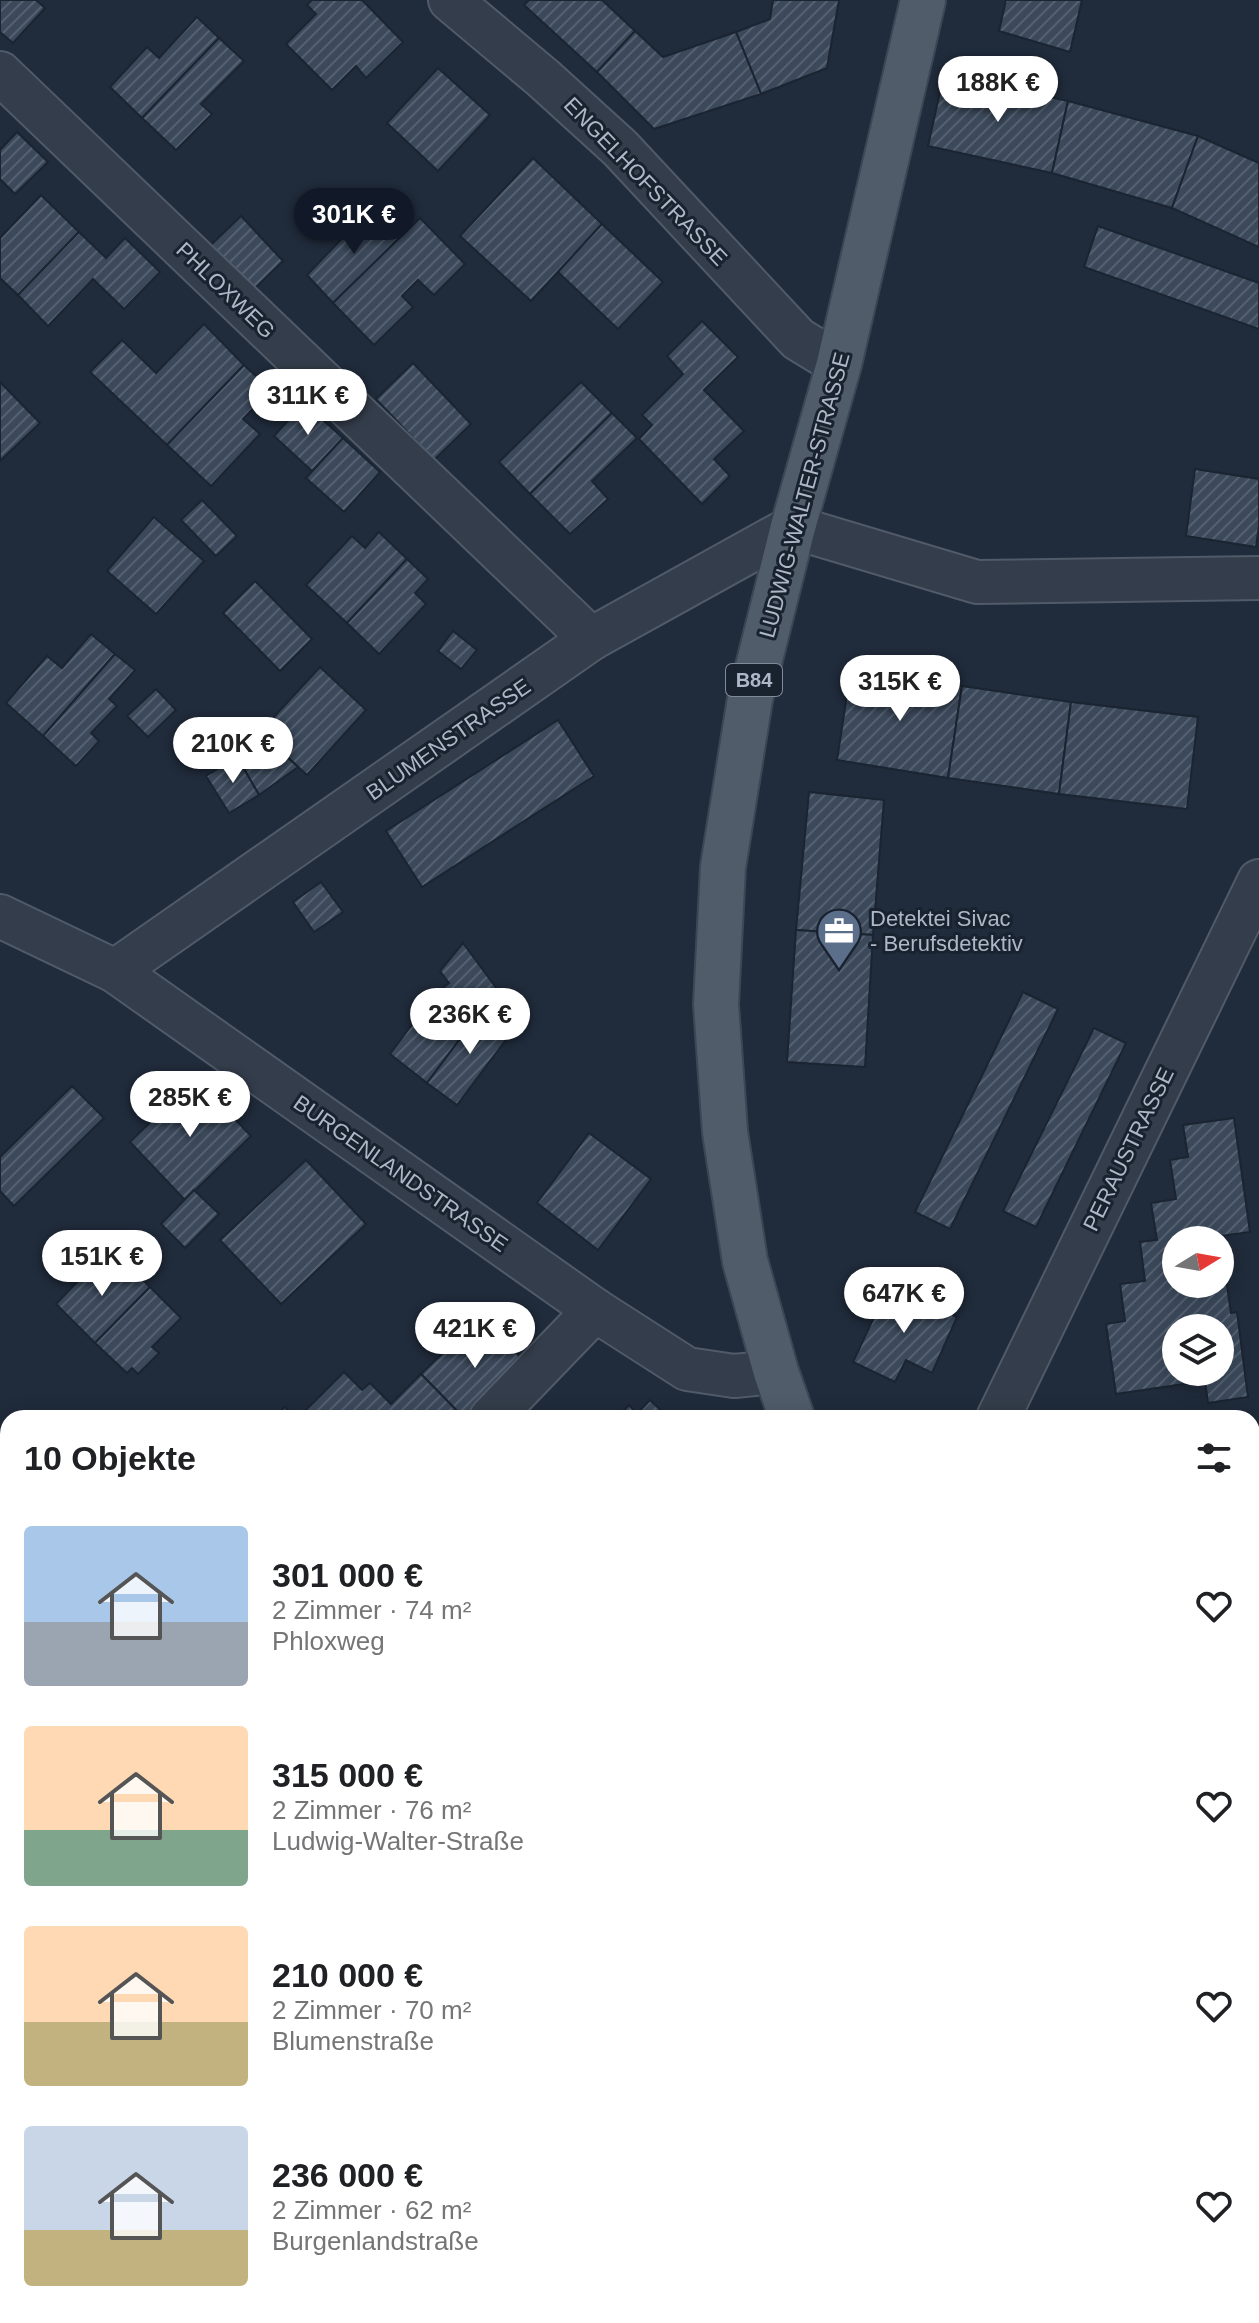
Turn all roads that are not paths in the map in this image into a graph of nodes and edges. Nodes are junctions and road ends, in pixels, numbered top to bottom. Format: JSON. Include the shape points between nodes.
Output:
{"nodes":[{"id":1,"x":450,"y":0,"type":"edge"},
{"id":2,"x":923,"y":0,"type":"edge"},
{"id":3,"x":0,"y":73,"type":"edge"},
{"id":4,"x":839,"y":364,"type":"junction"},
{"id":5,"x":793,"y":527,"type":"junction"},
{"id":6,"x":1259,"y":578,"type":"edge"},
{"id":7,"x":591,"y":639,"type":"junction"},
{"id":8,"x":1259,"y":881,"type":"edge"},
{"id":9,"x":5,"y":923,"type":"edge"},
{"id":10,"x":115,"y":971,"type":"junction"},
{"id":11,"x":595,"y":1310,"type":"junction"},
{"id":12,"x":776,"y":1372,"type":"junction"},
{"id":13,"x":499,"y":1410,"type":"edge"},
{"id":14,"x":789,"y":1410,"type":"edge"},
{"id":15,"x":1002,"y":1410,"type":"edge"}],
"edges":[{"from":1,"to":4,"type":"street","name":"ENGELHOFSTRASSE","via":[[620,148],[798,339]]},
{"from":2,"to":4,"type":"main road","name":"LUDWIG-WALTER-STRASSE","number":"B84"},
{"from":3,"to":7,"type":"street","name":"PHLOXWEG"},
{"from":4,"to":5,"type":"main road","name":"LUDWIG-WALTER-STRASSE","number":"B84"},
{"from":5,"to":6,"type":"street","via":[[977,582]]},
{"from":5,"to":7,"type":"street","name":"BLUMENSTRASSE"},
{"from":5,"to":12,"type":"main road","name":"LUDWIG-WALTER-STRASSE","number":"B84","via":[[750,699],[723,867],[716,1004],[725,1132],[745,1261]]},
{"from":7,"to":10,"type":"street","name":"BLUMENSTRASSE"},
{"from":8,"to":15,"type":"street","name":"PERAUSTRASSE"},
{"from":9,"to":10,"type":"street","name":"BURGENLANDSTRASSE"},
{"from":10,"to":11,"type":"street","name":"BURGENLANDSTRASSE"},
{"from":11,"to":12,"type":"street","name":"BURGENLANDSTRASSE","via":[[687,1369],[734,1376]]},
{"from":11,"to":13,"type":"street"},
{"from":12,"to":14,"type":"main road","name":"LUDWIG-WALTER-STRASSE","number":"B84"}]}
